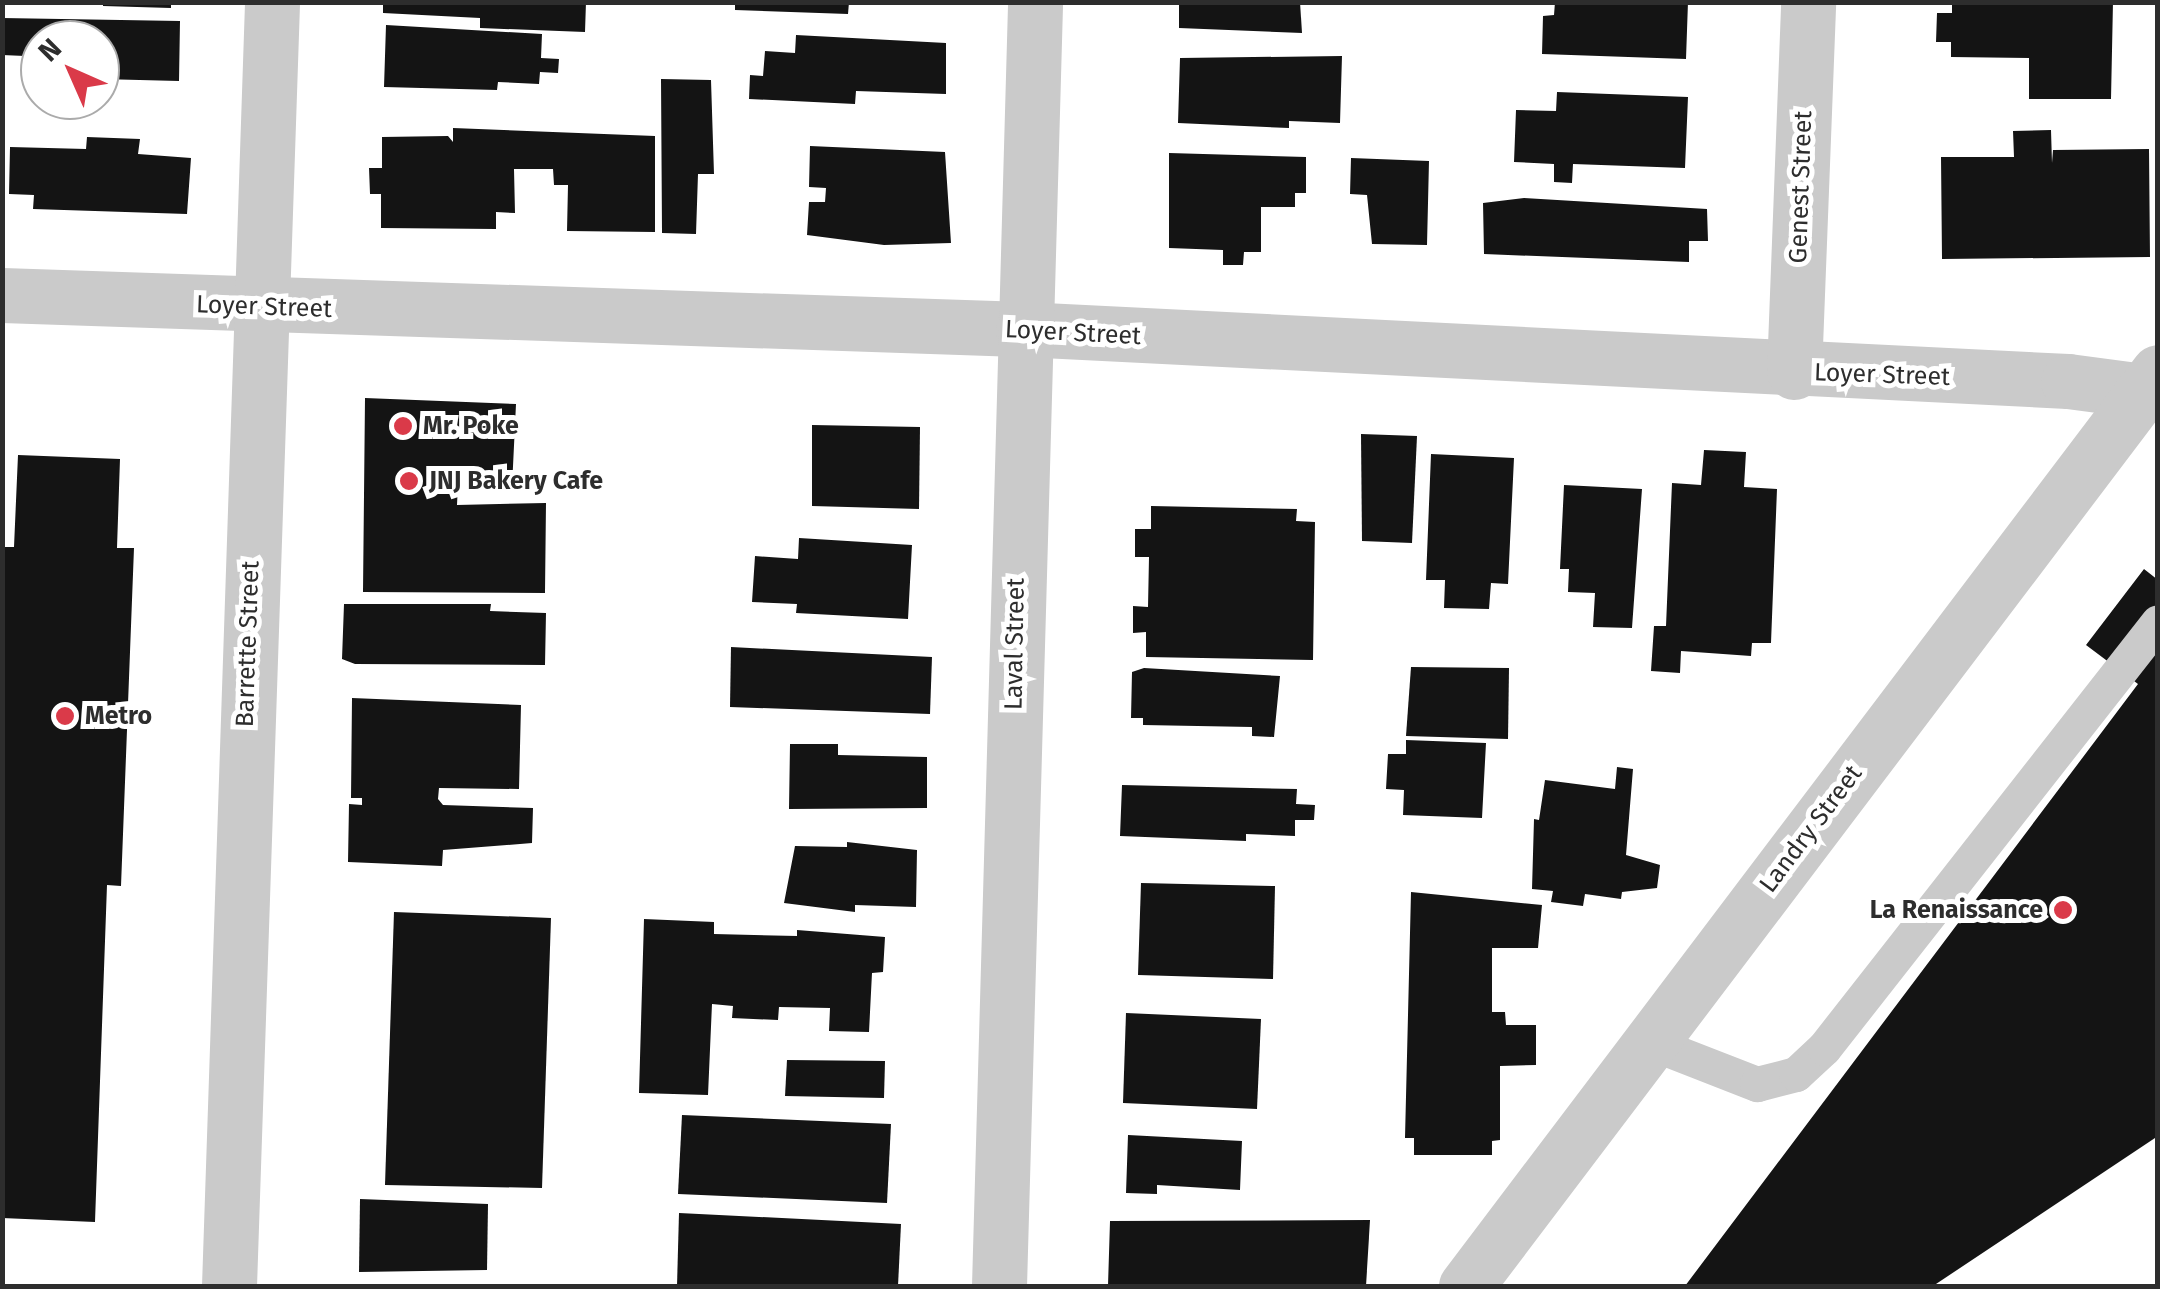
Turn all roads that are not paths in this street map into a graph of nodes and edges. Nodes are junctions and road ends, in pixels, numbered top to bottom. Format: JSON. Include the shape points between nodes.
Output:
{"nodes":[{"id":1,"x":272,"y":2,"type":"edge"},
{"id":2,"x":1035,"y":2,"type":"edge"},
{"id":3,"x":1808,"y":2,"type":"edge"},
{"id":4,"x":2,"y":295,"type":"edge"},
{"id":5,"x":259,"y":308,"type":"junction"},
{"id":6,"x":1023,"y":329,"type":"junction"},
{"id":7,"x":1794,"y":372,"type":"junction"},
{"id":8,"x":2150,"y":382,"type":"edge"},
{"id":9,"x":2158,"y":622,"type":"edge"},
{"id":10,"x":1650,"y":1042,"type":"junction"},
{"id":11,"x":228,"y":1286,"type":"edge"},
{"id":12,"x":999,"y":1286,"type":"edge"},
{"id":13,"x":1466,"y":1286,"type":"edge"}],
"edges":[{"from":1,"to":5,"type":"street","name":"Barrette Street"},
{"from":2,"to":6,"type":"street","name":"Laval Street"},
{"from":3,"to":7,"type":"street","name":"Genest Street"},
{"from":4,"to":5,"type":"street","name":"Loyer Street"},
{"from":5,"to":6,"type":"street","name":"Loyer Street"},
{"from":5,"to":11,"type":"street","name":"Barrette Street"},
{"from":6,"to":7,"type":"street","name":"Loyer Street"},
{"from":6,"to":12,"type":"street","name":"Laval Street"},
{"from":7,"to":8,"type":"street","name":"Loyer Street"},
{"from":8,"to":10,"type":"street","name":"Landry Street"},
{"from":9,"to":10,"type":"lane","via":[[1824,1048],[1796,1074],[1757,1084]]},
{"from":10,"to":13,"type":"street","name":"Landry Street"}]}
